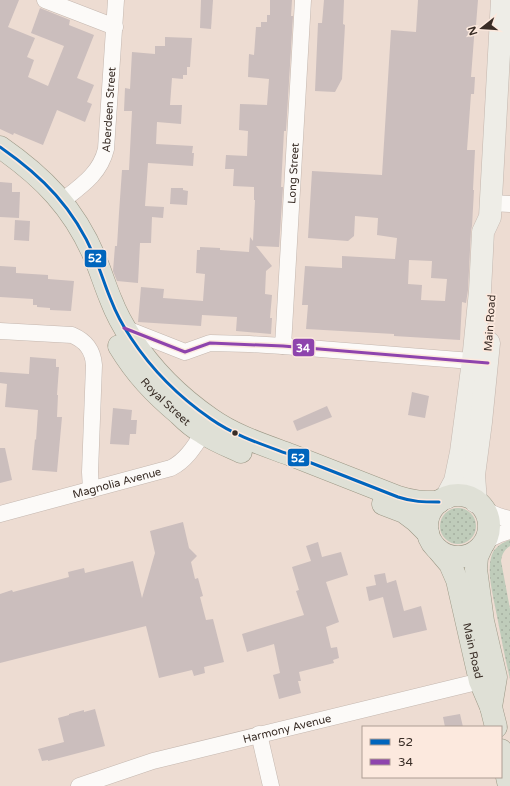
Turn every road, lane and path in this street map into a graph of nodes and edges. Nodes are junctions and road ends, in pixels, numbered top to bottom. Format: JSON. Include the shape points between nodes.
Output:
{"nodes":[{"id":1,"x":45,"y":0,"type":"edge"},
{"id":2,"x":116,"y":0,"type":"edge"},
{"id":3,"x":303,"y":0,"type":"edge"},
{"id":4,"x":502,"y":0,"type":"edge"},
{"id":5,"x":115,"y":27,"type":"junction"},
{"id":6,"x":0,"y":147,"type":"edge"},
{"id":7,"x":0,"y":163,"type":"edge"},
{"id":8,"x":62,"y":201,"type":"junction"},
{"id":9,"x":497,"y":208,"type":"edge"},
{"id":10,"x":124,"y":328,"type":"junction"},
{"id":11,"x":0,"y":331,"type":"edge"},
{"id":12,"x":283,"y":346,"type":"junction"},
{"id":13,"x":480,"y":362,"type":"junction"},
{"id":14,"x":207,"y":426,"type":"junction"},
{"id":15,"x":91,"y":490,"type":"junction"},
{"id":16,"x":443,"y":500,"type":"junction"},
{"id":17,"x":478,"y":503,"type":"junction"},
{"id":18,"x":0,"y":514,"type":"edge"},
{"id":19,"x":510,"y":519,"type":"edge"},
{"id":20,"x":510,"y":531,"type":"edge"},
{"id":21,"x":434,"y":542,"type":"junction"},
{"id":22,"x":484,"y":543,"type":"junction"},
{"id":23,"x":488,"y":679,"type":"junction"},
{"id":24,"x":494,"y":717,"type":"edge"},
{"id":25,"x":259,"y":734,"type":"junction"},
{"id":26,"x":510,"y":735,"type":"edge"},
{"id":27,"x":502,"y":754,"type":"edge"},
{"id":28,"x":79,"y":786,"type":"edge"},
{"id":29,"x":271,"y":786,"type":"edge"},
{"id":30,"x":509,"y":786,"type":"edge"}],
"edges":[{"from":1,"to":5,"type":"street"},
{"from":2,"to":5,"type":"street","name":"Aberdeen Street"},
{"from":3,"to":12,"type":"street","name":"Long Street"},
{"from":4,"to":9,"type":"main road","name":"Main Road"},
{"from":5,"to":8,"type":"street","name":"Aberdeen Street","via":[[105,153],[94,174]]},
{"from":6,"to":8,"type":"main road","name":"Royal Street","via":[[32,171]]},
{"from":7,"to":14,"type":"main road","name":"Royal Street","via":[[40,196],[66,228],[83,257],[110,330],[139,375],[156,395]]},
{"from":8,"to":10,"type":"main road","name":"Royal Street","via":[[91,250]]},
{"from":9,"to":13,"type":"main road","name":"Main Road"},
{"from":10,"to":12,"type":"street","via":[[185,352],[210,343]]},
{"from":10,"to":14,"type":"main road","name":"Royal Street","via":[[150,364],[192,406]]},
{"from":11,"to":15,"type":"street","via":[[72,335],[89,347],[94,359]]},
{"from":12,"to":13,"type":"street"},
{"from":13,"to":16,"type":"main road","name":"Main Road","via":[[455,481]]},
{"from":13,"to":17,"type":"main road","name":"Main Road","via":[[481,422],[474,476]]},
{"from":14,"to":15,"type":"street","name":"Magnolia Avenue","via":[[192,451],[171,468]]},
{"from":14,"to":16,"type":"main road","name":"Royal Street","via":[[240,436],[409,501]]},
{"from":14,"to":21,"type":"main road","name":"Royal Street","via":[[222,443],[404,512],[416,520]]},
{"from":15,"to":18,"type":"street","name":"Magnolia Avenue"},
{"from":16,"to":17,"type":"main road","via":[[462,496]]},
{"from":16,"to":21,"type":"main road","name":"Main Road","via":[[430,512],[428,519],[427,526]]},
{"from":17,"to":19,"type":"street","via":[[490,513]]},
{"from":17,"to":22,"type":"main road","name":"Main Road","via":[[488,519],[488,534]]},
{"from":20,"to":22,"type":"street"},
{"from":21,"to":22,"type":"main road","via":[[450,556],[462,557],[473,553]]},
{"from":21,"to":23,"type":"main road","name":"Main Road","via":[[450,564]]},
{"from":22,"to":23,"type":"main road","name":"Main Road","via":[[477,556],[477,578]]},
{"from":23,"to":24,"type":"main road","name":"Main Road"},
{"from":23,"to":25,"type":"street","name":"Harmony Avenue"},
{"from":23,"to":26,"type":"main road","via":[[500,697]]},
{"from":25,"to":28,"type":"street","name":"Harmony Avenue","via":[[153,761]]},
{"from":25,"to":29,"type":"street"},
{"from":27,"to":30,"type":"main road"}]}
